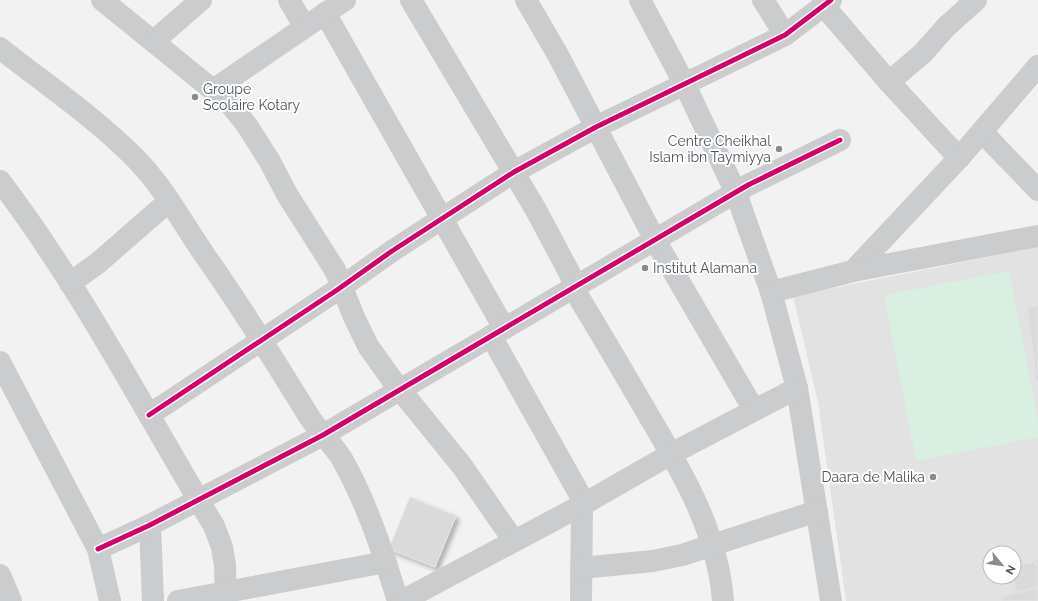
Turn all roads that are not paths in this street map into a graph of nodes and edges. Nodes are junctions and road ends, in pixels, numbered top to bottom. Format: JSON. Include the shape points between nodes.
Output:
{"nodes":[{"id":1,"x":102,"y":0,"type":"edge"},
{"id":2,"x":289,"y":0,"type":"edge"},
{"id":3,"x":345,"y":0,"type":"edge"},
{"id":4,"x":411,"y":0,"type":"edge"},
{"id":5,"x":526,"y":0,"type":"edge"},
{"id":6,"x":640,"y":0,"type":"edge"},
{"id":7,"x":763,"y":0,"type":"edge"},
{"id":8,"x":976,"y":0,"type":"edge"},
{"id":9,"x":199,"y":1,"type":"edge"},
{"id":10,"x":827,"y":3,"type":"edge"},
{"id":11,"x":325,"y":13,"type":"junction"},
{"id":12,"x":304,"y":26,"type":"junction"},
{"id":13,"x":785,"y":35,"type":"junction"},
{"id":14,"x":154,"y":41,"type":"junction"},
{"id":15,"x":0,"y":48,"type":"edge"},
{"id":16,"x":1038,"y":66,"type":"edge"},
{"id":17,"x":889,"y":82,"type":"junction"},
{"id":18,"x":684,"y":85,"type":"junction"},
{"id":19,"x":213,"y":90,"type":"junction"},
{"id":20,"x":596,"y":127,"type":"junction"},
{"id":21,"x":982,"y":132,"type":"junction"},
{"id":22,"x":840,"y":140,"type":"dead end"},
{"id":23,"x":959,"y":158,"type":"junction"},
{"id":24,"x":514,"y":172,"type":"junction"},
{"id":25,"x":0,"y":181,"type":"edge"},
{"id":26,"x":1038,"y":190,"type":"edge"},
{"id":27,"x":736,"y":193,"type":"junction"},
{"id":28,"x":169,"y":201,"type":"junction"},
{"id":29,"x":441,"y":220,"type":"junction"},
{"id":30,"x":1038,"y":236,"type":"edge"},
{"id":31,"x":655,"y":240,"type":"junction"},
{"id":32,"x":853,"y":271,"type":"junction"},
{"id":33,"x":70,"y":283,"type":"junction"},
{"id":34,"x":342,"y":286,"type":"junction"},
{"id":35,"x":575,"y":288,"type":"junction"},
{"id":36,"x":771,"y":292,"type":"junction"},
{"id":37,"x":497,"y":332,"type":"junction"},
{"id":38,"x":262,"y":339,"type":"junction"},
{"id":39,"x":0,"y":362,"type":"edge"},
{"id":40,"x":797,"y":388,"type":"junction"},
{"id":41,"x":401,"y":391,"type":"junction"},
{"id":42,"x":754,"y":410,"type":"junction"},
{"id":43,"x":150,"y":415,"type":"junction"},
{"id":44,"x":323,"y":435,"type":"junction"},
{"id":45,"x":671,"y":454,"type":"junction"},
{"id":46,"x":198,"y":500,"type":"junction"},
{"id":47,"x":582,"y":505,"type":"junction"},
{"id":48,"x":817,"y":511,"type":"junction"},
{"id":49,"x":150,"y":525,"type":"junction"},
{"id":50,"x":514,"y":541,"type":"junction"},
{"id":51,"x":712,"y":546,"type":"junction"},
{"id":52,"x":98,"y":549,"type":"junction"},
{"id":53,"x":386,"y":562,"type":"junction"},
{"id":54,"x":580,"y":568,"type":"junction"},
{"id":55,"x":0,"y":575,"type":"edge"},
{"id":56,"x":226,"y":597,"type":"edge"},
{"id":57,"x":11,"y":601,"type":"edge"},
{"id":58,"x":110,"y":601,"type":"edge"},
{"id":59,"x":153,"y":601,"type":"edge"},
{"id":60,"x":178,"y":601,"type":"edge"},
{"id":61,"x":398,"y":601,"type":"edge"},
{"id":62,"x":402,"y":601,"type":"edge"},
{"id":63,"x":581,"y":601,"type":"edge"},
{"id":64,"x":723,"y":601,"type":"edge"},
{"id":65,"x":831,"y":601,"type":"edge"}],
"edges":[{"from":1,"to":14,"type":"street"},
{"from":2,"to":12,"type":"street"},
{"from":3,"to":11,"type":"street"},
{"from":4,"to":24,"type":"street"},
{"from":5,"to":20,"type":"street"},
{"from":6,"to":18,"type":"street"},
{"from":7,"to":13,"type":"street"},
{"from":8,"to":17,"type":"street","via":[[951,22],[923,53]]},
{"from":9,"to":14,"type":"street"},
{"from":10,"to":13,"type":"street"},
{"from":10,"to":17,"type":"street"},
{"from":11,"to":12,"type":"street"},
{"from":11,"to":29,"type":"street"},
{"from":12,"to":19,"type":"street"},
{"from":13,"to":18,"type":"street"},
{"from":14,"to":19,"type":"street"},
{"from":15,"to":28,"type":"street","via":[[135,157],[153,177]]},
{"from":16,"to":21,"type":"street"},
{"from":17,"to":23,"type":"street"},
{"from":18,"to":20,"type":"street"},
{"from":18,"to":27,"type":"street"},
{"from":19,"to":34,"type":"street","via":[[230,104],[250,130],[288,196],[336,270]]},
{"from":20,"to":24,"type":"street"},
{"from":20,"to":31,"type":"street"},
{"from":21,"to":23,"type":"street"},
{"from":21,"to":26,"type":"street"},
{"from":22,"to":27,"type":"street"},
{"from":23,"to":32,"type":"street"},
{"from":24,"to":29,"type":"street"},
{"from":24,"to":35,"type":"street"},
{"from":25,"to":33,"type":"street","via":[[28,218]]},
{"from":27,"to":31,"type":"street"},
{"from":27,"to":36,"type":"street"},
{"from":28,"to":33,"type":"street","via":[[98,263]]},
{"from":28,"to":38,"type":"street"},
{"from":29,"to":34,"type":"street"},
{"from":29,"to":37,"type":"street"},
{"from":30,"to":32,"type":"street"},
{"from":31,"to":35,"type":"street"},
{"from":31,"to":42,"type":"street"},
{"from":32,"to":36,"type":"street"},
{"from":33,"to":43,"type":"street"},
{"from":34,"to":38,"type":"street"},
{"from":34,"to":41,"type":"street","via":[[368,346]]},
{"from":35,"to":37,"type":"street"},
{"from":35,"to":45,"type":"street"},
{"from":36,"to":40,"type":"street"},
{"from":37,"to":41,"type":"street"},
{"from":37,"to":47,"type":"street","via":[[575,484]]},
{"from":38,"to":43,"type":"street"},
{"from":38,"to":44,"type":"street"},
{"from":39,"to":52,"type":"street"},
{"from":40,"to":42,"type":"street"},
{"from":40,"to":48,"type":"street"},
{"from":41,"to":44,"type":"street"},
{"from":41,"to":50,"type":"street","via":[[462,466]]},
{"from":42,"to":45,"type":"street"},
{"from":43,"to":46,"type":"street"},
{"from":44,"to":46,"type":"street"},
{"from":44,"to":53,"type":"street","via":[[342,460],[362,500]]},
{"from":45,"to":47,"type":"street"},
{"from":45,"to":51,"type":"street","via":[[694,496]]},
{"from":46,"to":49,"type":"street"},
{"from":46,"to":56,"type":"street","via":[[214,526],[222,547]]},
{"from":47,"to":50,"type":"street"},
{"from":47,"to":54,"type":"street"},
{"from":48,"to":51,"type":"street"},
{"from":48,"to":65,"type":"street"},
{"from":49,"to":52,"type":"street"},
{"from":49,"to":59,"type":"street"},
{"from":50,"to":62,"type":"street"},
{"from":51,"to":54,"type":"street","via":[[653,561]]},
{"from":51,"to":64,"type":"street"},
{"from":52,"to":58,"type":"street"},
{"from":53,"to":56,"type":"street"},
{"from":53,"to":61,"type":"street"},
{"from":54,"to":63,"type":"street"},
{"from":55,"to":57,"type":"street"},
{"from":56,"to":60,"type":"street"}]}
